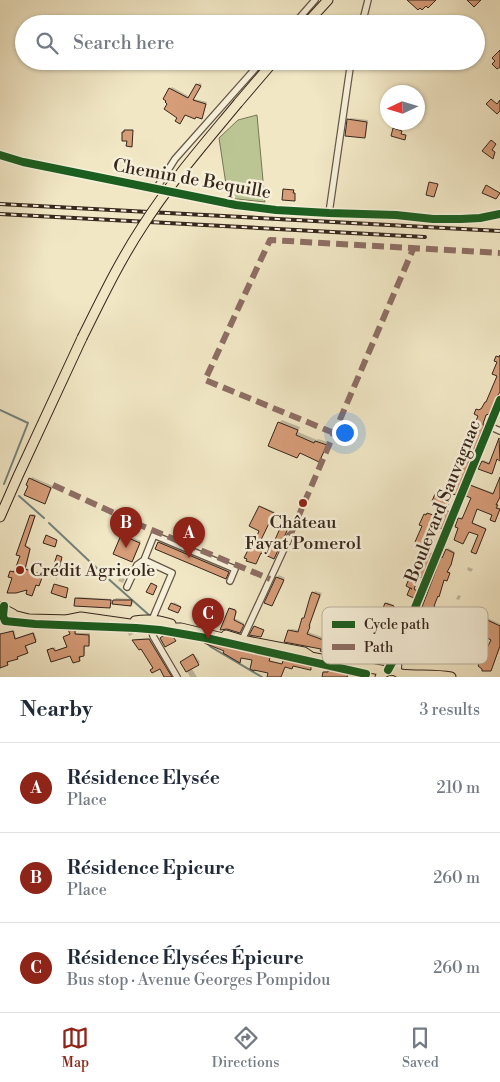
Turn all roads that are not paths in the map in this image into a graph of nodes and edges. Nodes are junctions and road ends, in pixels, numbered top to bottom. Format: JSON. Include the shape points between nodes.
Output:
{"nodes":[{"id":1,"x":315,"y":0,"type":"edge"},
{"id":2,"x":328,"y":0,"type":"edge"},
{"id":3,"x":368,"y":0,"type":"edge"},
{"id":4,"x":302,"y":15,"type":"edge"},
{"id":5,"x":314,"y":15,"type":"edge"},
{"id":6,"x":364,"y":15,"type":"edge"},
{"id":7,"x":254,"y":70,"type":"edge"},
{"id":8,"x":266,"y":70,"type":"edge"},
{"id":9,"x":350,"y":70,"type":"edge"},
{"id":10,"x":0,"y":154,"type":"edge"},
{"id":11,"x":156,"y":189,"type":"junction"},
{"id":12,"x":329,"y":213,"type":"junction"},
{"id":13,"x":500,"y":214,"type":"edge"},
{"id":14,"x":500,"y":400,"type":"edge"},
{"id":15,"x":489,"y":426,"type":"junction"},
{"id":16,"x":500,"y":431,"type":"edge"},
{"id":17,"x":1,"y":516,"type":"edge"},
{"id":18,"x":290,"y":536,"type":"dead end"},
{"id":19,"x":144,"y":560,"type":"junction"},
{"id":20,"x":230,"y":580,"type":"dead end"},
{"id":21,"x":127,"y":587,"type":"dead end"},
{"id":22,"x":0,"y":607,"type":"edge"},
{"id":23,"x":415,"y":607,"type":"edge"},
{"id":24,"x":15,"y":615,"type":"junction"},
{"id":25,"x":0,"y":617,"type":"edge"},
{"id":26,"x":151,"y":623,"type":"junction"},
{"id":27,"x":242,"y":640,"type":"junction"},
{"id":28,"x":322,"y":659,"type":"edge"},
{"id":29,"x":348,"y":664,"type":"edge"},
{"id":30,"x":392,"y":664,"type":"edge"},
{"id":31,"x":383,"y":674,"type":"edge"},
{"id":32,"x":400,"y":674,"type":"edge"},
{"id":33,"x":177,"y":677,"type":"edge"},
{"id":34,"x":451,"y":677,"type":"edge"}],
"edges":[{"from":1,"to":4,"type":"street"},
{"from":2,"to":5,"type":"main road"},
{"from":3,"to":6,"type":"street"},
{"from":7,"to":11,"type":"street","via":[[175,159]]},
{"from":8,"to":17,"type":"main road","bridge":true,"via":[[172,184],[118,266]]},
{"from":9,"to":12,"type":"street"},
{"from":10,"to":11,"type":"street","name":"Chemin de Bequille","via":[[23,162]]},
{"from":11,"to":12,"type":"street","name":"Chemin de Bequille","via":[[236,205]]},
{"from":12,"to":13,"type":"street","name":"Chemin de Bequille","via":[[434,219]]},
{"from":14,"to":15,"type":"street","name":"Boulevard Sauvagnac"},
{"from":15,"to":16,"type":"street"},
{"from":15,"to":23,"type":"street","name":"Boulevard Sauvagnac"},
{"from":18,"to":27,"type":"street"},
{"from":19,"to":20,"type":"street","via":[[154,535],[235,569]]},
{"from":19,"to":21,"type":"street"},
{"from":19,"to":26,"type":"street","via":[[172,573]]},
{"from":22,"to":24,"type":"main road"},
{"from":24,"to":25,"type":"main road"},
{"from":24,"to":26,"type":"main road"},
{"from":26,"to":27,"type":"main road","via":[[164,622]]},
{"from":26,"to":33,"type":"street","via":[[152,636]]},
{"from":27,"to":28,"type":"main road"},
{"from":29,"to":31,"type":"main road"},
{"from":30,"to":31,"type":"street","name":"Boulevard Sauvagnac"},
{"from":31,"to":32,"type":"main road","via":[[394,670]]},
{"from":32,"to":34,"type":"main road"}]}
